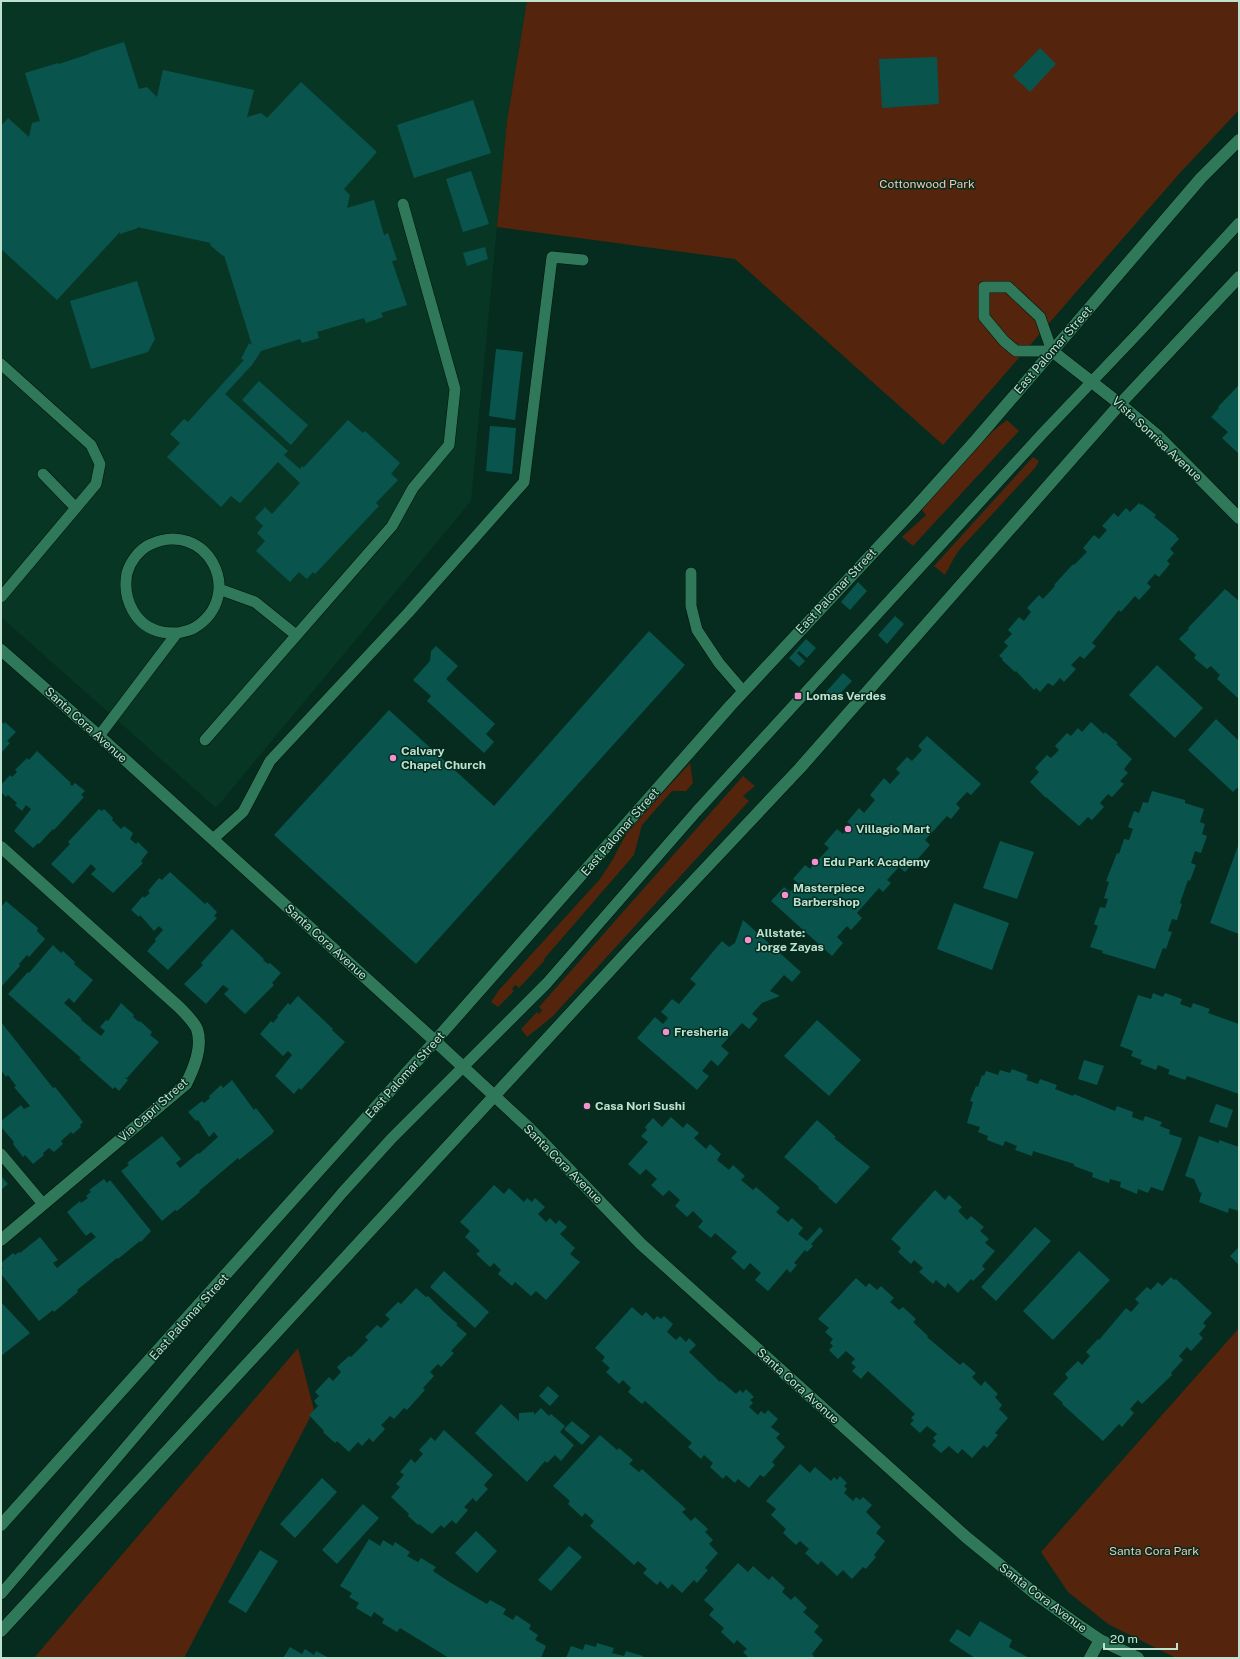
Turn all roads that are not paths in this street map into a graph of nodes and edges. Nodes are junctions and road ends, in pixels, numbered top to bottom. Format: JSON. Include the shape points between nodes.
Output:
{"nodes":[{"id":1,"x":1239,"y":140,"type":"edge"},
{"id":2,"x":403,"y":204,"type":"dead end"},
{"id":3,"x":1239,"y":223,"type":"edge"},
{"id":4,"x":583,"y":260,"type":"dead end"},
{"id":5,"x":1239,"y":277,"type":"edge"},
{"id":6,"x":1052,"y":351,"type":"junction"},
{"id":7,"x":1,"y":364,"type":"edge"},
{"id":8,"x":1092,"y":382,"type":"junction"},
{"id":9,"x":1120,"y":404,"type":"junction"},
{"id":10,"x":43,"y":474,"type":"dead end"},
{"id":11,"x":76,"y":508,"type":"junction"},
{"id":12,"x":1239,"y":518,"type":"edge"},
{"id":13,"x":691,"y":573,"type":"dead end"},
{"id":14,"x":219,"y":589,"type":"junction"},
{"id":15,"x":1,"y":597,"type":"edge"},
{"id":16,"x":177,"y":633,"type":"junction"},
{"id":17,"x":296,"y":635,"type":"junction"},
{"id":18,"x":1,"y":650,"type":"edge"},
{"id":19,"x":743,"y":691,"type":"junction"},
{"id":20,"x":99,"y":736,"type":"junction"},
{"id":21,"x":205,"y":740,"type":"dead end"},
{"id":22,"x":213,"y":839,"type":"junction"},
{"id":23,"x":1,"y":847,"type":"edge"},
{"id":24,"x":435,"y":1041,"type":"junction"},
{"id":25,"x":463,"y":1067,"type":"junction"},
{"id":26,"x":494,"y":1096,"type":"junction"},
{"id":27,"x":1,"y":1154,"type":"edge"},
{"id":28,"x":44,"y":1204,"type":"junction"},
{"id":29,"x":1,"y":1240,"type":"edge"},
{"id":30,"x":1,"y":1525,"type":"edge"},
{"id":31,"x":1,"y":1594,"type":"edge"},
{"id":32,"x":1,"y":1631,"type":"edge"},
{"id":33,"x":1100,"y":1640,"type":"junction"},
{"id":34,"x":1090,"y":1658,"type":"edge"},
{"id":35,"x":1138,"y":1658,"type":"edge"}],
"edges":[{"from":1,"to":6,"type":"main road","name":"East Palomar Street","via":[[1213,165]]},
{"from":2,"to":17,"type":"lane","via":[[455,389],[449,445],[413,488],[392,526]]},
{"from":3,"to":8,"type":"lane"},
{"from":4,"to":22,"type":"lane","via":[[552,256],[524,482],[408,613],[270,761],[243,812]]},
{"from":5,"to":9,"type":"main road"},
{"from":6,"to":6,"type":"lane","via":[[1040,317],[1008,287],[984,287],[984,317],[1004,341],[1016,351]]},
{"from":6,"to":8,"type":"main road","name":"Vista Sonrisa Avenue"},
{"from":6,"to":19,"type":"main road","name":"East Palomar Street","via":[[918,504]]},
{"from":7,"to":11,"type":"lane","via":[[91,445],[100,464],[96,484]]},
{"from":8,"to":9,"type":"main road","name":"Vista Sonrisa Avenue"},
{"from":8,"to":25,"type":"lane","via":[[696,812],[547,983]]},
{"from":9,"to":12,"type":"main road","name":"Vista Sonrisa Avenue","via":[[1156,435]]},
{"from":9,"to":26,"type":"main road","via":[[800,768]]},
{"from":10,"to":11,"type":"lane"},
{"from":11,"to":15,"type":"lane"},
{"from":13,"to":19,"type":"lane","via":[[691,606],[697,630],[719,664]]},
{"from":14,"to":16,"type":"lane","via":[[216,605],[206,619],[193,629]]},
{"from":14,"to":16,"type":"lane","via":[[218,573],[211,558],[187,541],[173,538],[158,541],[134,558],[127,571],[125,586],[127,600],[134,614],[146,625],[160,632]]},
{"from":14,"to":17,"type":"lane","via":[[255,602]]},
{"from":16,"to":20,"type":"lane"},
{"from":17,"to":21,"type":"lane"},
{"from":18,"to":20,"type":"main road","name":"Santa Cora Avenue"},
{"from":19,"to":24,"type":"main road","name":"East Palomar Street"},
{"from":20,"to":22,"type":"main road","name":"Santa Cora Avenue"},
{"from":22,"to":24,"type":"main road","name":"Santa Cora Avenue"},
{"from":23,"to":28,"type":"main road","name":"Via Capri Street","via":[[179,1007],[197,1029],[199,1045],[194,1069],[186,1084]]},
{"from":24,"to":25,"type":"main road","name":"Santa Cora Avenue"},
{"from":24,"to":30,"type":"main road","name":"East Palomar Street"},
{"from":25,"to":26,"type":"main road","name":"Santa Cora Avenue"},
{"from":25,"to":31,"type":"lane","via":[[392,1138],[342,1193]]},
{"from":26,"to":32,"type":"main road"},
{"from":26,"to":33,"type":"main road","name":"Santa Cora Avenue","via":[[529,1128],[641,1244],[966,1537],[1038,1596]]},
{"from":27,"to":28,"type":"lane"},
{"from":28,"to":29,"type":"main road","name":"Via Capri Street"},
{"from":33,"to":34,"type":"main road"},
{"from":33,"to":35,"type":"main road","name":"Santa Cora Avenue"}]}
